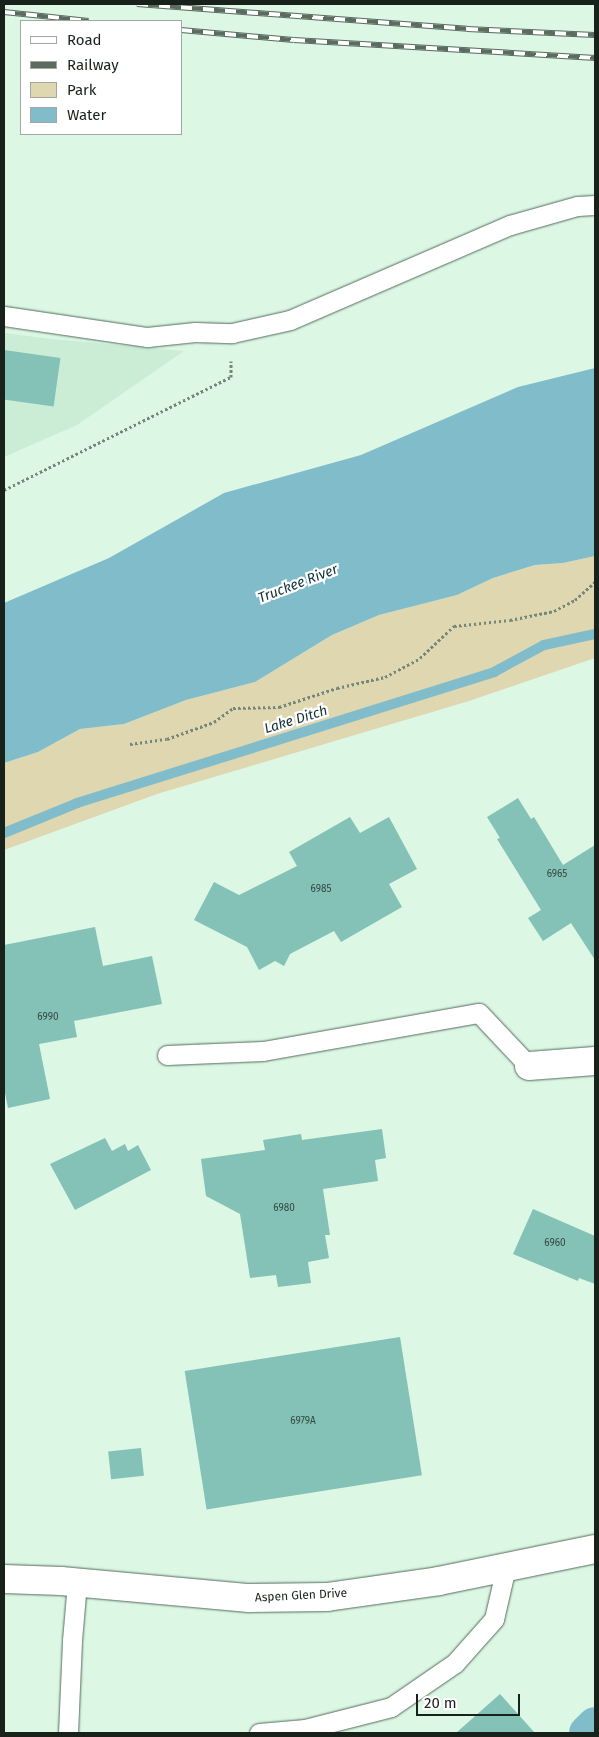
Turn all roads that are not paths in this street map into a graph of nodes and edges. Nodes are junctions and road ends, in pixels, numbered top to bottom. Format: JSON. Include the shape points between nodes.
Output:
{"nodes":[{"id":1,"x":595,"y":205,"type":"edge"},
{"id":2,"x":4,"y":316,"type":"edge"},
{"id":3,"x":167,"y":1055,"type":"dead end"},
{"id":4,"x":595,"y":1061,"type":"edge"},
{"id":5,"x":529,"y":1066,"type":"joint"},
{"id":6,"x":595,"y":1549,"type":"edge"},
{"id":7,"x":506,"y":1567,"type":"junction"},
{"id":8,"x":4,"y":1579,"type":"edge"},
{"id":9,"x":77,"y":1583,"type":"junction"},
{"id":10,"x":68,"y":1733,"type":"edge"},
{"id":11,"x":259,"y":1733,"type":"edge"}],
"edges":[{"from":1,"to":2,"type":"lane","via":[[577,206],[510,225],[290,320],[232,333],[195,332],[147,337]]},
{"from":3,"to":5,"type":"lane","via":[[262,1051],[479,1013]]},
{"from":4,"to":5,"type":"street"},
{"from":6,"to":7,"type":"street","name":"Aspen Glen Drive"},
{"from":7,"to":9,"type":"street","name":"Aspen Glen Drive","via":[[370,1592],[317,1597],[249,1598]]},
{"from":7,"to":11,"type":"lane","via":[[494,1619],[455,1663],[391,1707],[305,1729]]},
{"from":8,"to":9,"type":"street","name":"Aspen Glen Drive"},
{"from":9,"to":10,"type":"lane"}]}
